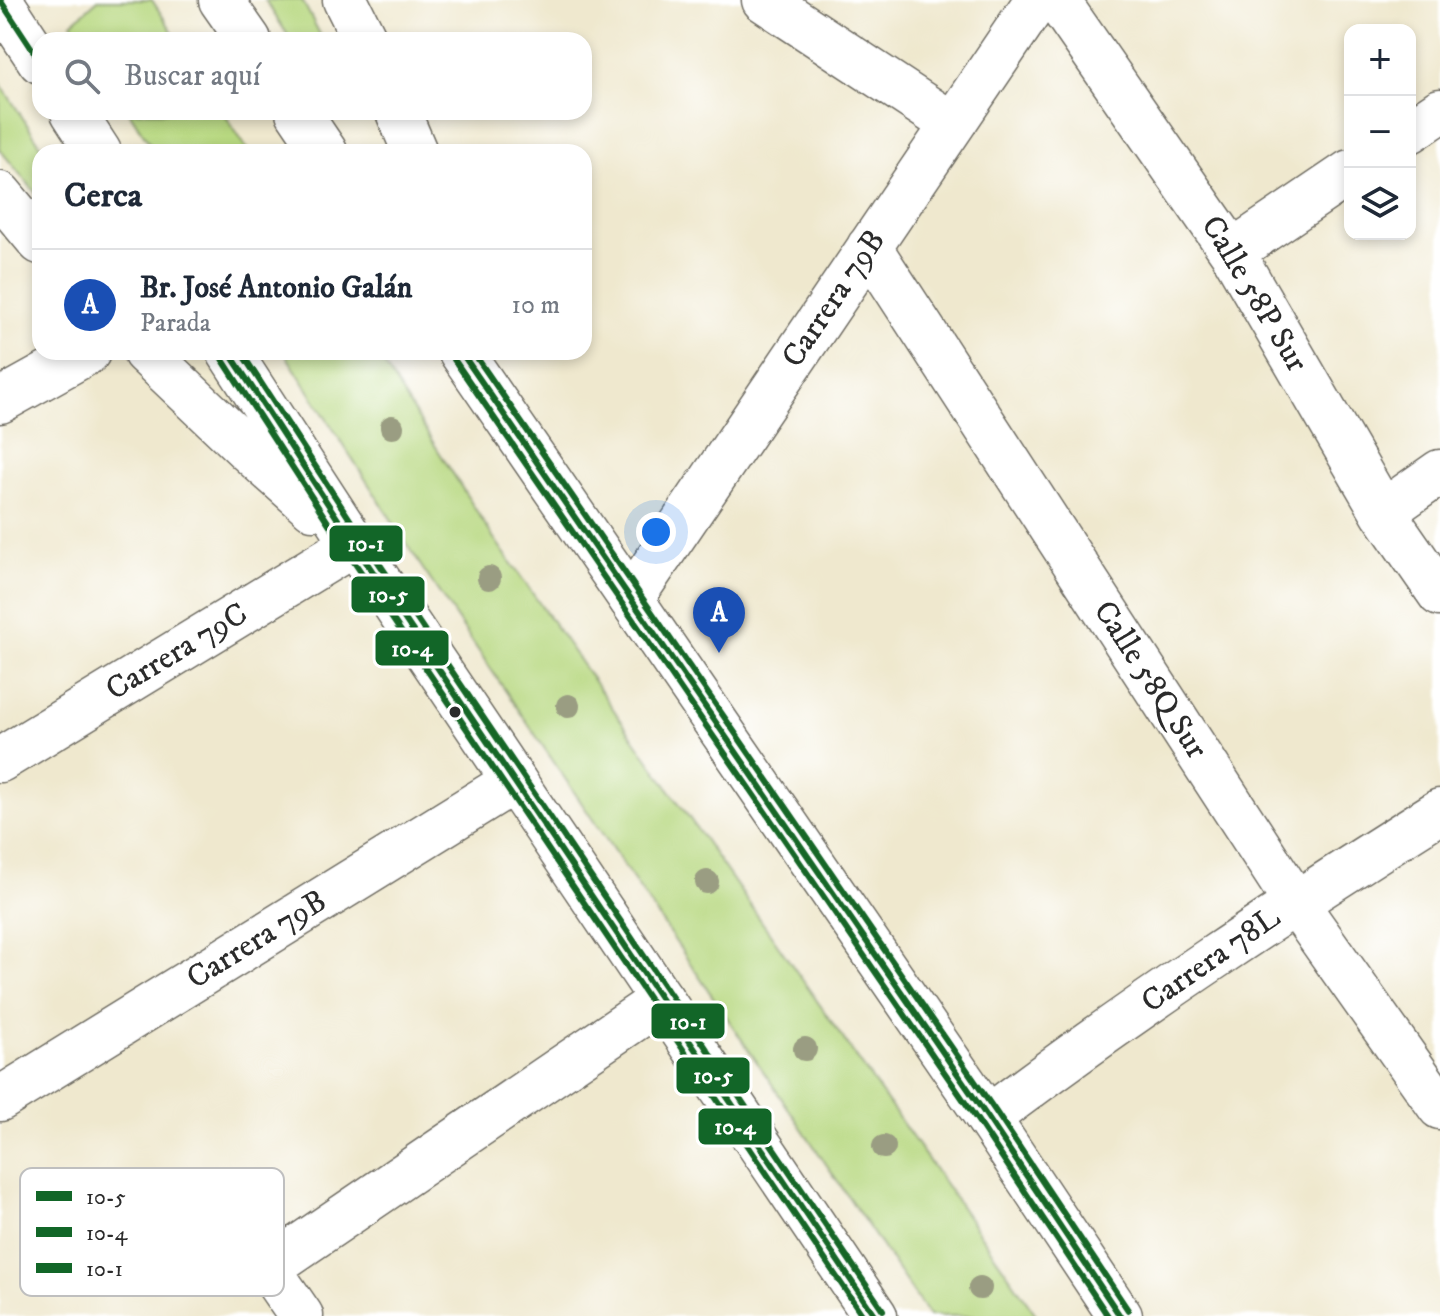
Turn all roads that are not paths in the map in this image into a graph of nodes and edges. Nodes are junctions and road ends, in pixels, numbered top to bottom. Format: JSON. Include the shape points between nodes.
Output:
{"nodes":[{"id":1,"x":0,"y":0,"type":"edge"},
{"id":2,"x":221,"y":0,"type":"edge"},
{"id":3,"x":764,"y":0,"type":"edge"},
{"id":4,"x":1037,"y":0,"type":"edge"},
{"id":5,"x":1057,"y":0,"type":"edge"},
{"id":6,"x":243,"y":32,"type":"edge"},
{"id":7,"x":32,"y":49,"type":"edge"},
{"id":8,"x":1440,"y":111,"type":"edge"},
{"id":9,"x":78,"y":120,"type":"edge"},
{"id":10,"x":303,"y":120,"type":"edge"},
{"id":11,"x":401,"y":120,"type":"edge"},
{"id":12,"x":952,"y":124,"type":"junction"},
{"id":13,"x":1416,"y":127,"type":"edge"},
{"id":14,"x":94,"y":144,"type":"edge"},
{"id":15,"x":320,"y":144,"type":"edge"},
{"id":16,"x":412,"y":144,"type":"edge"},
{"id":17,"x":1344,"y":176,"type":"edge"},
{"id":18,"x":0,"y":194,"type":"edge"},
{"id":19,"x":32,"y":232,"type":"edge"},
{"id":20,"x":869,"y":247,"type":"junction"},
{"id":21,"x":1232,"y":252,"type":"junction"},
{"id":22,"x":74,"y":360,"type":"edge"},
{"id":23,"x":153,"y":360,"type":"edge"},
{"id":24,"x":234,"y":360,"type":"edge"},
{"id":25,"x":466,"y":360,"type":"edge"},
{"id":26,"x":497,"y":360,"type":"edge"},
{"id":27,"x":0,"y":401,"type":"edge"},
{"id":28,"x":540,"y":469,"type":"junction"},
{"id":29,"x":1440,"y":472,"type":"edge"},
{"id":30,"x":1383,"y":512,"type":"junction"},
{"id":31,"x":354,"y":544,"type":"junction"},
{"id":32,"x":1440,"y":594,"type":"edge"},
{"id":33,"x":631,"y":599,"type":"junction"},
{"id":34,"x":0,"y":760,"type":"edge"},
{"id":35,"x":514,"y":781,"type":"junction"},
{"id":36,"x":1440,"y":811,"type":"edge"},
{"id":37,"x":1295,"y":902,"type":"junction"},
{"id":38,"x":662,"y":1000,"type":"junction"},
{"id":39,"x":0,"y":1099,"type":"edge"},
{"id":40,"x":1440,"y":1107,"type":"edge"},
{"id":41,"x":988,"y":1118,"type":"junction"},
{"id":42,"x":284,"y":1257,"type":"edge"},
{"id":43,"x":284,"y":1291,"type":"edge"},
{"id":44,"x":301,"y":1316,"type":"edge"},
{"id":45,"x":875,"y":1316,"type":"edge"},
{"id":46,"x":1120,"y":1316,"type":"edge"}],
"edges":[{"from":1,"to":7,"type":"street"},
{"from":2,"to":6,"type":"street"},
{"from":3,"to":12,"type":"street"},
{"from":4,"to":12,"type":"street","name":"Carrera 79B"},
{"from":5,"to":21,"type":"street","name":"Calle 58P Sur"},
{"from":8,"to":13,"type":"street"},
{"from":9,"to":14,"type":"street"},
{"from":10,"to":15,"type":"street"},
{"from":11,"to":16,"type":"street"},
{"from":12,"to":20,"type":"street","name":"Carrera 79B"},
{"from":17,"to":21,"type":"street"},
{"from":18,"to":19,"type":"street"},
{"from":20,"to":33,"type":"street","name":"Carrera 79B"},
{"from":20,"to":37,"type":"street","name":"Calle 58Q Sur"},
{"from":21,"to":30,"type":"street","name":"Calle 58P Sur"},
{"from":22,"to":27,"type":"street"},
{"from":23,"to":31,"type":"street"},
{"from":24,"to":31,"type":"street"},
{"from":25,"to":28,"type":"street"},
{"from":26,"to":28,"type":"street"},
{"from":28,"to":33,"type":"street"},
{"from":29,"to":30,"type":"street"},
{"from":30,"to":32,"type":"street","name":"Calle 58P Sur"},
{"from":31,"to":34,"type":"street","name":"Carrera 79C"},
{"from":31,"to":35,"type":"street"},
{"from":33,"to":41,"type":"street"},
{"from":35,"to":38,"type":"street"},
{"from":35,"to":39,"type":"street","name":"Carrera 79B"},
{"from":36,"to":37,"type":"street","name":"Carrera 78L"},
{"from":37,"to":40,"type":"street","name":"Calle 58Q Sur"},
{"from":37,"to":41,"type":"street","name":"Carrera 78L"},
{"from":38,"to":42,"type":"street"},
{"from":38,"to":45,"type":"street"},
{"from":41,"to":46,"type":"street"},
{"from":43,"to":44,"type":"street"}]}
